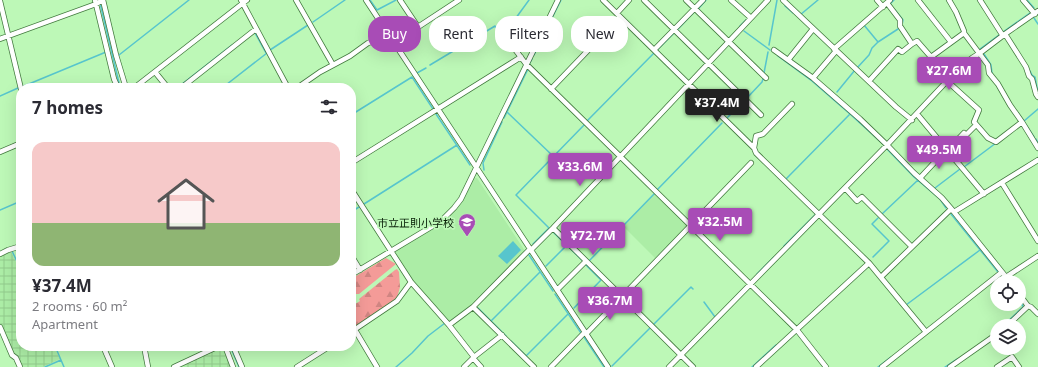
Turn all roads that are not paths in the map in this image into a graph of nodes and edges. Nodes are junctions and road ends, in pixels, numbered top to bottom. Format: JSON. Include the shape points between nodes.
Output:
{"nodes":[{"id":1,"x":247,"y":0,"type":"edge"},
{"id":2,"x":296,"y":0,"type":"edge"},
{"id":3,"x":366,"y":0,"type":"edge"},
{"id":4,"x":400,"y":0,"type":"edge"},
{"id":5,"x":459,"y":0,"type":"edge"},
{"id":6,"x":558,"y":0,"type":"edge"},
{"id":7,"x":603,"y":0,"type":"edge"},
{"id":8,"x":629,"y":0,"type":"edge"},
{"id":9,"x":644,"y":0,"type":"edge"},
{"id":10,"x":686,"y":0,"type":"edge"},
{"id":11,"x":702,"y":0,"type":"edge"},
{"id":12,"x":731,"y":0,"type":"edge"},
{"id":13,"x":768,"y":0,"type":"edge"},
{"id":14,"x":877,"y":0,"type":"edge"},
{"id":15,"x":918,"y":0,"type":"edge"},
{"id":16,"x":949,"y":0,"type":"edge"},
{"id":17,"x":980,"y":0,"type":"edge"},
{"id":18,"x":1023,"y":0,"type":"edge"},
{"id":19,"x":0,"y":1,"type":"edge"},
{"id":20,"x":100,"y":1,"type":"edge"},
{"id":21,"x":785,"y":1,"type":"edge"},
{"id":22,"x":242,"y":2,"type":"edge"},
{"id":23,"x":888,"y":2,"type":"edge"},
{"id":24,"x":882,"y":7,"type":"junction"},
{"id":25,"x":694,"y":8,"type":"junction"},
{"id":26,"x":1036,"y":13,"type":"edge"},
{"id":27,"x":618,"y":15,"type":"junction"},
{"id":28,"x":376,"y":16,"type":"edge"},
{"id":29,"x":411,"y":16,"type":"edge"},
{"id":30,"x":751,"y":18,"type":"junction"},
{"id":31,"x":1038,"y":19,"type":"edge"},
{"id":32,"x":421,"y":25,"type":"edge"},
{"id":33,"x":256,"y":29,"type":"junction"},
{"id":34,"x":813,"y":29,"type":"junction"},
{"id":35,"x":674,"y":30,"type":"junction"},
{"id":36,"x":964,"y":33,"type":"junction"},
{"id":37,"x":1004,"y":35,"type":"junction"},
{"id":38,"x":8,"y":36,"type":"junction"},
{"id":39,"x":0,"y":39,"type":"edge"},
{"id":40,"x":729,"y":42,"type":"junction"},
{"id":41,"x":952,"y":42,"type":"junction"},
{"id":42,"x":368,"y":43,"type":"edge"},
{"id":43,"x":912,"y":44,"type":"junction"},
{"id":44,"x":654,"y":50,"type":"junction"},
{"id":45,"x":774,"y":50,"type":"dead end"},
{"id":46,"x":835,"y":50,"type":"junction"},
{"id":47,"x":400,"y":52,"type":"edge"},
{"id":48,"x":517,"y":52,"type":"edge"},
{"id":49,"x":980,"y":54,"type":"junction"},
{"id":50,"x":521,"y":57,"type":"junction"},
{"id":51,"x":931,"y":57,"type":"junction"},
{"id":52,"x":788,"y":60,"type":"junction"},
{"id":53,"x":709,"y":63,"type":"junction"},
{"id":54,"x":526,"y":64,"type":"junction"},
{"id":55,"x":333,"y":65,"type":"junction"},
{"id":56,"x":155,"y":72,"type":"junction"},
{"id":57,"x":766,"y":78,"type":"dead end"},
{"id":58,"x":813,"y":78,"type":"junction"},
{"id":59,"x":869,"y":81,"type":"junction"},
{"id":60,"x":947,"y":81,"type":"junction"},
{"id":61,"x":20,"y":83,"type":"edge"},
{"id":62,"x":116,"y":83,"type":"edge"},
{"id":63,"x":124,"y":83,"type":"edge"},
{"id":64,"x":141,"y":83,"type":"edge"},
{"id":65,"x":164,"y":83,"type":"edge"},
{"id":66,"x":187,"y":83,"type":"edge"},
{"id":67,"x":284,"y":83,"type":"edge"},
{"id":68,"x":304,"y":83,"type":"edge"},
{"id":69,"x":689,"y":84,"type":"junction"},
{"id":70,"x":551,"y":89,"type":"junction"},
{"id":71,"x":1038,"y":97,"type":"edge"},
{"id":72,"x":792,"y":104,"type":"dead end"},
{"id":73,"x":437,"y":109,"type":"junction"},
{"id":74,"x":917,"y":114,"type":"junction"},
{"id":75,"x":761,"y":115,"type":"dead end"},
{"id":76,"x":912,"y":120,"type":"junction"},
{"id":77,"x":1022,"y":122,"type":"junction"},
{"id":78,"x":976,"y":125,"type":"junction"},
{"id":79,"x":1038,"y":136,"type":"edge"},
{"id":80,"x":1033,"y":139,"type":"junction"},
{"id":81,"x":16,"y":145,"type":"edge"},
{"id":82,"x":888,"y":145,"type":"junction"},
{"id":83,"x":754,"y":148,"type":"junction"},
{"id":84,"x":1038,"y":148,"type":"edge"},
{"id":85,"x":946,"y":150,"type":"junction"},
{"id":86,"x":0,"y":152,"type":"edge"},
{"id":87,"x":620,"y":156,"type":"junction"},
{"id":88,"x":356,"y":160,"type":"edge"},
{"id":89,"x":1038,"y":160,"type":"edge"},
{"id":90,"x":751,"y":163,"type":"dead end"},
{"id":91,"x":477,"y":167,"type":"junction"},
{"id":92,"x":920,"y":178,"type":"junction"},
{"id":93,"x":1002,"y":183,"type":"junction"},
{"id":94,"x":845,"y":188,"type":"junction"},
{"id":95,"x":984,"y":194,"type":"junction"},
{"id":96,"x":356,"y":197,"type":"edge"},
{"id":97,"x":953,"y":210,"type":"junction"},
{"id":98,"x":820,"y":214,"type":"junction"},
{"id":99,"x":691,"y":225,"type":"junction"},
{"id":100,"x":553,"y":228,"type":"junction"},
{"id":101,"x":1038,"y":241,"type":"edge"},
{"id":102,"x":912,"y":247,"type":"junction"},
{"id":103,"x":16,"y":248,"type":"edge"},
{"id":104,"x":530,"y":250,"type":"junction"},
{"id":105,"x":390,"y":251,"type":"junction"},
{"id":106,"x":0,"y":254,"type":"edge"},
{"id":107,"x":1038,"y":256,"type":"edge"},
{"id":108,"x":586,"y":261,"type":"junction"},
{"id":109,"x":356,"y":263,"type":"edge"},
{"id":110,"x":869,"y":263,"type":"junction"},
{"id":111,"x":360,"y":270,"type":"junction"},
{"id":112,"x":356,"y":272,"type":"edge"},
{"id":113,"x":1004,"y":275,"type":"joint"},
{"id":114,"x":881,"y":277,"type":"junction"},
{"id":115,"x":411,"y":282,"type":"junction"},
{"id":116,"x":750,"y":284,"type":"junction"},
{"id":117,"x":990,"y":285,"type":"edge"},
{"id":118,"x":557,"y":290,"type":"junction"},
{"id":119,"x":622,"y":296,"type":"junction"},
{"id":120,"x":1026,"y":303,"type":"edge"},
{"id":121,"x":1028,"y":306,"type":"junction"},
{"id":122,"x":473,"y":307,"type":"junction"},
{"id":123,"x":1038,"y":314,"type":"edge"},
{"id":124,"x":1014,"y":319,"type":"edge"},
{"id":125,"x":449,"y":325,"type":"junction"},
{"id":126,"x":0,"y":327,"type":"edge"},
{"id":127,"x":356,"y":329,"type":"edge"},
{"id":128,"x":797,"y":330,"type":"junction"},
{"id":129,"x":926,"y":332,"type":"junction"},
{"id":130,"x":585,"y":333,"type":"junction"},
{"id":131,"x":502,"y":335,"type":"junction"},
{"id":132,"x":356,"y":336,"type":"edge"},
{"id":133,"x":990,"y":339,"type":"edge"},
{"id":134,"x":105,"y":351,"type":"edge"},
{"id":135,"x":145,"y":351,"type":"edge"},
{"id":136,"x":208,"y":351,"type":"edge"},
{"id":137,"x":227,"y":351,"type":"edge"},
{"id":138,"x":235,"y":351,"type":"edge"},
{"id":139,"x":322,"y":351,"type":"edge"},
{"id":140,"x":681,"y":355,"type":"junction"},
{"id":141,"x":474,"y":357,"type":"junction"},
{"id":142,"x":20,"y":367,"type":"edge"},
{"id":143,"x":112,"y":367,"type":"edge"},
{"id":144,"x":148,"y":367,"type":"edge"},
{"id":145,"x":174,"y":367,"type":"edge"},
{"id":146,"x":233,"y":367,"type":"edge"},
{"id":147,"x":242,"y":367,"type":"edge"},
{"id":148,"x":297,"y":367,"type":"edge"},
{"id":149,"x":377,"y":367,"type":"edge"},
{"id":150,"x":464,"y":367,"type":"edge"},
{"id":151,"x":481,"y":367,"type":"edge"},
{"id":152,"x":534,"y":367,"type":"edge"},
{"id":153,"x":551,"y":367,"type":"edge"},
{"id":154,"x":608,"y":367,"type":"edge"},
{"id":155,"x":669,"y":367,"type":"edge"},
{"id":156,"x":693,"y":367,"type":"edge"},
{"id":157,"x":756,"y":367,"type":"edge"},
{"id":158,"x":826,"y":367,"type":"edge"},
{"id":159,"x":882,"y":367,"type":"edge"},
{"id":160,"x":950,"y":367,"type":"edge"},
{"id":161,"x":997,"y":367,"type":"edge"},
{"id":162,"x":1019,"y":367,"type":"edge"}],
"edges":[{"from":1,"to":22,"type":"street"},
{"from":2,"to":55,"type":"street"},
{"from":3,"to":28,"type":"street"},
{"from":4,"to":29,"type":"street"},
{"from":5,"to":32,"type":"street"},
{"from":6,"to":54,"type":"street"},
{"from":7,"to":27,"type":"street"},
{"from":8,"to":27,"type":"street"},
{"from":9,"to":35,"type":"street"},
{"from":10,"to":25,"type":"street"},
{"from":11,"to":25,"type":"street"},
{"from":12,"to":30,"type":"street"},
{"from":13,"to":30,"type":"street"},
{"from":14,"to":24,"type":"street"},
{"from":15,"to":41,"type":"street"},
{"from":16,"to":36,"type":"street"},
{"from":17,"to":37,"type":"street"},
{"from":18,"to":26,"type":"street"},
{"from":19,"to":38,"type":"street"},
{"from":20,"to":38,"type":"street"},
{"from":20,"to":62,"type":"street"},
{"from":20,"to":63,"type":"street"},
{"from":21,"to":34,"type":"street"},
{"from":22,"to":33,"type":"street"},
{"from":22,"to":56,"type":"street"},
{"from":23,"to":24,"type":"street"},
{"from":23,"to":43,"type":"street"},
{"from":24,"to":46,"type":"street"},
{"from":25,"to":35,"type":"street"},
{"from":25,"to":40,"type":"street"},
{"from":26,"to":31,"type":"street"},
{"from":26,"to":37,"type":"street"},
{"from":27,"to":44,"type":"street"},
{"from":27,"to":70,"type":"street"},
{"from":30,"to":40,"type":"street"},
{"from":33,"to":66,"type":"street"},
{"from":33,"to":67,"type":"street"},
{"from":34,"to":46,"type":"street"},
{"from":34,"to":52,"type":"street"},
{"from":35,"to":44,"type":"street"},
{"from":35,"to":53,"type":"street"},
{"from":36,"to":41,"type":"street"},
{"from":36,"to":49,"type":"street"},
{"from":37,"to":49,"type":"street"},
{"from":37,"to":71,"type":"street","via":[[1026,68]]},
{"from":38,"to":39,"type":"street"},
{"from":38,"to":61,"type":"street"},
{"from":40,"to":53,"type":"street"},
{"from":40,"to":57,"type":"street"},
{"from":41,"to":51,"type":"street"},
{"from":42,"to":55,"type":"street"},
{"from":43,"to":51,"type":"street","via":[[917,41]]},
{"from":43,"to":59,"type":"street","via":[[902,52],[898,49]]},
{"from":44,"to":69,"type":"street"},
{"from":45,"to":52,"type":"street"},
{"from":46,"to":58,"type":"street"},
{"from":46,"to":59,"type":"street"},
{"from":47,"to":73,"type":"street"},
{"from":48,"to":50,"type":"street"},
{"from":49,"to":60,"type":"street","via":[[948,77]]},
{"from":49,"to":77,"type":"street","via":[[988,65],[989,73]]},
{"from":50,"to":54,"type":"street"},
{"from":50,"to":73,"type":"street"},
{"from":51,"to":60,"type":"street"},
{"from":52,"to":58,"type":"street"},
{"from":53,"to":69,"type":"street"},
{"from":53,"to":75,"type":"street"},
{"from":54,"to":70,"type":"street"},
{"from":54,"to":91,"type":"street"},
{"from":55,"to":68,"type":"street"},
{"from":56,"to":64,"type":"street"},
{"from":56,"to":65,"type":"street"},
{"from":58,"to":82,"type":"street"},
{"from":59,"to":76,"type":"street"},
{"from":60,"to":74,"type":"street"},
{"from":60,"to":78,"type":"street","via":[[979,110],[974,122]]},
{"from":69,"to":83,"type":"street"},
{"from":69,"to":87,"type":"street"},
{"from":70,"to":87,"type":"street"},
{"from":72,"to":83,"type":"street","via":[[763,134],[756,136]]},
{"from":73,"to":88,"type":"street"},
{"from":73,"to":91,"type":"street"},
{"from":74,"to":76,"type":"street"},
{"from":74,"to":85,"type":"street"},
{"from":76,"to":82,"type":"street"},
{"from":77,"to":78,"type":"street","via":[[996,142],[988,138]]},
{"from":77,"to":80,"type":"street"},
{"from":78,"to":85,"type":"street","via":[[966,136],[964,133]]},
{"from":79,"to":80,"type":"street"},
{"from":80,"to":84,"type":"street"},
{"from":81,"to":86,"type":"street"},
{"from":82,"to":92,"type":"street"},
{"from":82,"to":94,"type":"street"},
{"from":83,"to":98,"type":"street","via":[[756,153]]},
{"from":85,"to":92,"type":"street"},
{"from":85,"to":95,"type":"street"},
{"from":87,"to":99,"type":"street"},
{"from":87,"to":100,"type":"street"},
{"from":89,"to":93,"type":"street"},
{"from":90,"to":99,"type":"street"},
{"from":91,"to":104,"type":"street"},
{"from":91,"to":105,"type":"street","via":[[462,199],[445,217]]},
{"from":92,"to":97,"type":"street"},
{"from":93,"to":95,"type":"street"},
{"from":93,"to":101,"type":"street"},
{"from":94,"to":98,"type":"street"},
{"from":94,"to":102,"type":"street","via":[[857,201],[862,197]]},
{"from":95,"to":97,"type":"street"},
{"from":96,"to":105,"type":"street"},
{"from":97,"to":102,"type":"street"},
{"from":97,"to":113,"type":"street"},
{"from":98,"to":110,"type":"street"},
{"from":98,"to":116,"type":"street"},
{"from":99,"to":116,"type":"street"},
{"from":99,"to":119,"type":"street"},
{"from":100,"to":104,"type":"street"},
{"from":100,"to":108,"type":"street"},
{"from":102,"to":114,"type":"street"},
{"from":103,"to":106,"type":"street"},
{"from":104,"to":118,"type":"street"},
{"from":104,"to":122,"type":"street"},
{"from":105,"to":111,"type":"street"},
{"from":105,"to":115,"type":"street"},
{"from":107,"to":113,"type":"street"},
{"from":108,"to":118,"type":"street"},
{"from":108,"to":119,"type":"street"},
{"from":109,"to":111,"type":"street"},
{"from":110,"to":114,"type":"street"},
{"from":110,"to":128,"type":"street"},
{"from":111,"to":112,"type":"street"},
{"from":114,"to":129,"type":"street"},
{"from":115,"to":125,"type":"street"},
{"from":115,"to":127,"type":"street","via":[[397,301]]},
{"from":116,"to":128,"type":"street"},
{"from":116,"to":140,"type":"street"},
{"from":117,"to":129,"type":"street"},
{"from":118,"to":130,"type":"street"},
{"from":119,"to":130,"type":"street"},
{"from":119,"to":140,"type":"street"},
{"from":120,"to":121,"type":"street"},
{"from":121,"to":123,"type":"street"},
{"from":121,"to":124,"type":"street"},
{"from":122,"to":125,"type":"street"},
{"from":122,"to":131,"type":"street"},
{"from":125,"to":141,"type":"street"},
{"from":126,"to":142,"type":"street"},
{"from":128,"to":157,"type":"street"},
{"from":128,"to":158,"type":"street"},
{"from":129,"to":159,"type":"street"},
{"from":130,"to":153,"type":"street"},
{"from":130,"to":154,"type":"street"},
{"from":131,"to":141,"type":"street"},
{"from":131,"to":152,"type":"street"},
{"from":132,"to":149,"type":"street"},
{"from":133,"to":160,"type":"street"},
{"from":134,"to":143,"type":"street"},
{"from":135,"to":144,"type":"street"},
{"from":136,"to":145,"type":"street"},
{"from":137,"to":146,"type":"street"},
{"from":138,"to":147,"type":"street"},
{"from":139,"to":148,"type":"street"},
{"from":140,"to":155,"type":"street"},
{"from":140,"to":156,"type":"street"},
{"from":141,"to":150,"type":"street"},
{"from":141,"to":151,"type":"street"},
{"from":161,"to":162,"type":"street","via":[[1012,357]]}]}
